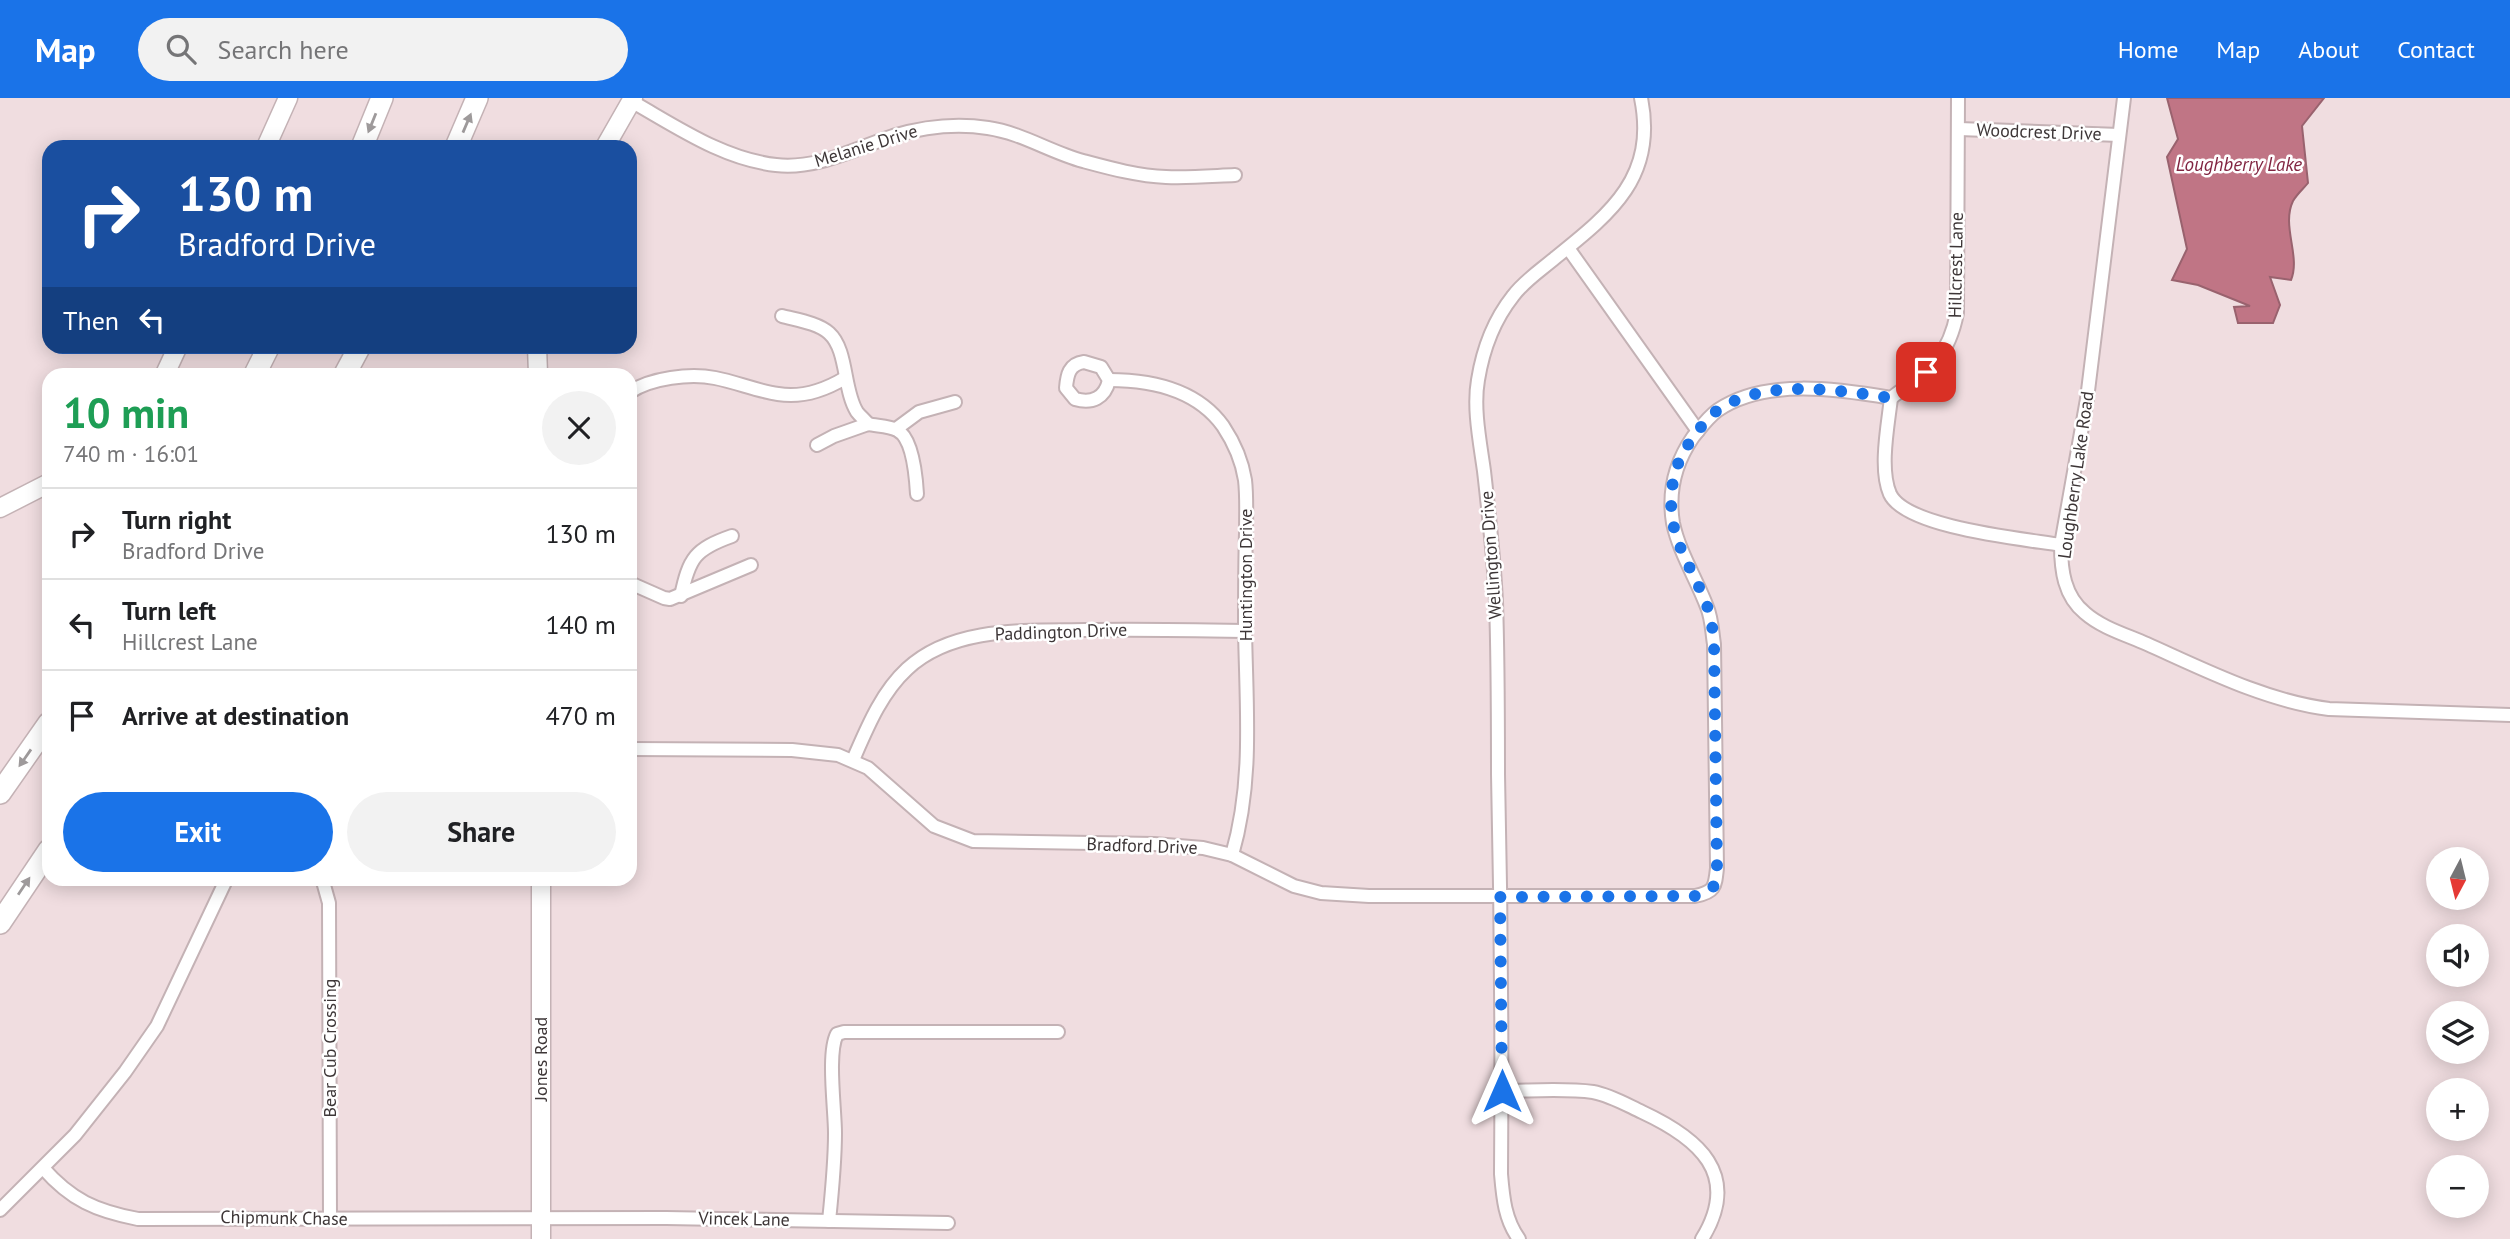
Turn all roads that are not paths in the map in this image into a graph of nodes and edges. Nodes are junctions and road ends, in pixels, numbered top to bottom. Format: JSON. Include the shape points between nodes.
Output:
{"nodes":[{"id":1,"x":288,"y":98,"type":"edge"},
{"id":2,"x":382,"y":98,"type":"edge"},
{"id":3,"x":477,"y":98,"type":"edge"},
{"id":4,"x":1642,"y":98,"type":"edge"},
{"id":5,"x":1958,"y":98,"type":"edge"},
{"id":6,"x":2124,"y":98,"type":"edge"},
{"id":7,"x":632,"y":100,"type":"edge"},
{"id":8,"x":1959,"y":129,"type":"junction"},
{"id":9,"x":2119,"y":135,"type":"junction"},
{"id":10,"x":269,"y":140,"type":"edge"},
{"id":11,"x":365,"y":140,"type":"edge"},
{"id":12,"x":459,"y":140,"type":"edge"},
{"id":13,"x":609,"y":140,"type":"edge"},
{"id":14,"x":1235,"y":175,"type":"dead end"},
{"id":15,"x":1568,"y":248,"type":"junction"},
{"id":16,"x":782,"y":316,"type":"dead end"},
{"id":17,"x":845,"y":378,"type":"junction"},
{"id":18,"x":1109,"y":380,"type":"dead end"},
{"id":19,"x":637,"y":388,"type":"edge"},
{"id":20,"x":1891,"y":398,"type":"junction"},
{"id":21,"x":955,"y":402,"type":"dead end"},
{"id":22,"x":868,"y":424,"type":"junction"},
{"id":23,"x":896,"y":429,"type":"junction"},
{"id":24,"x":1698,"y":431,"type":"junction"},
{"id":25,"x":817,"y":445,"type":"dead end"},
{"id":26,"x":42,"y":487,"type":"edge"},
{"id":27,"x":917,"y":494,"type":"dead end"},
{"id":28,"x":0,"y":508,"type":"edge"},
{"id":29,"x":732,"y":536,"type":"dead end"},
{"id":30,"x":2062,"y":545,"type":"junction"},
{"id":31,"x":751,"y":565,"type":"dead end"},
{"id":32,"x":637,"y":586,"type":"edge"},
{"id":33,"x":681,"y":596,"type":"junction"},
{"id":34,"x":1245,"y":631,"type":"junction"},
{"id":35,"x":2510,"y":715,"type":"edge"},
{"id":36,"x":42,"y":733,"type":"edge"},
{"id":37,"x":637,"y":749,"type":"edge"},
{"id":38,"x":853,"y":760,"type":"junction"},
{"id":39,"x":0,"y":793,"type":"edge"},
{"id":40,"x":1233,"y":855,"type":"junction"},
{"id":41,"x":42,"y":860,"type":"edge"},
{"id":42,"x":223,"y":886,"type":"edge"},
{"id":43,"x":324,"y":886,"type":"edge"},
{"id":44,"x":541,"y":886,"type":"edge"},
{"id":45,"x":1500,"y":897,"type":"junction"},
{"id":46,"x":0,"y":923,"type":"edge"},
{"id":47,"x":1058,"y":1032,"type":"dead end"},
{"id":48,"x":1502,"y":1091,"type":"junction"},
{"id":49,"x":43,"y":1168,"type":"junction"},
{"id":50,"x":0,"y":1210,"type":"edge"},
{"id":51,"x":330,"y":1219,"type":"junction"},
{"id":52,"x":540,"y":1219,"type":"junction"},
{"id":53,"x":828,"y":1221,"type":"junction"},
{"id":54,"x":948,"y":1223,"type":"dead end"},
{"id":55,"x":541,"y":1239,"type":"edge"},
{"id":56,"x":1519,"y":1239,"type":"edge"},
{"id":57,"x":1702,"y":1239,"type":"edge"}],
"edges":[{"from":1,"to":10,"type":"street"},
{"from":2,"to":11,"type":"highway","one_way":true},
{"from":12,"to":3,"type":"highway","one_way":true},
{"from":4,"to":15,"type":"street","name":"Wellington Drive","via":[[1644,137],[1630,184]]},
{"from":5,"to":8,"type":"street","name":"Hillcrest Lane"},
{"from":6,"to":9,"type":"street","name":"Loughberry Lake Road"},
{"from":7,"to":13,"type":"street"},
{"from":7,"to":14,"type":"street","name":"Melanie Drive","via":[[715,148],[777,166],[817,161],[944,126],[987,128],[1021,136],[1080,160],[1125,171],[1165,177]]},
{"from":8,"to":9,"type":"street","name":"Woodcrest Drive"},
{"from":8,"to":20,"type":"street","name":"Hillcrest Lane","via":[[1957,313],[1952,338],[1926,372]]},
{"from":9,"to":30,"type":"street","name":"Loughberry Lake Road","via":[[2087,399]]},
{"from":15,"to":24,"type":"street"},
{"from":15,"to":45,"type":"street","name":"Wellington Drive","via":[[1527,281],[1502,311],[1484,352],[1478,381],[1495,591]]},
{"from":16,"to":17,"type":"street","via":[[828,331],[839,347]]},
{"from":17,"to":19,"type":"street","via":[[801,394],[778,394],[705,377],[673,378]]},
{"from":17,"to":22,"type":"street","via":[[857,412]]},
{"from":18,"to":34,"type":"street","name":"Huntington Drive","via":[[1174,390],[1211,413],[1231,439],[1245,478]]},
{"from":20,"to":24,"type":"street","via":[[1836,389],[1765,393],[1720,409]]},
{"from":20,"to":30,"type":"street","via":[[1886,480],[1895,502],[1941,524]]},
{"from":21,"to":23,"type":"street","via":[[919,412]]},
{"from":22,"to":23,"type":"street"},
{"from":22,"to":25,"type":"street"},
{"from":23,"to":27,"type":"street","via":[[905,436]]},
{"from":24,"to":45,"type":"street","name":"Bradford Drive","via":[[1675,473],[1671,503],[1678,539],[1712,622],[1717,868],[1713,888],[1695,896]]},
{"from":26,"to":28,"type":"street"},
{"from":29,"to":33,"type":"street","via":[[697,553],[689,564]]},
{"from":30,"to":35,"type":"street","name":"Loughberry Lake Road","via":[[2065,582],[2084,613],[2196,666],[2274,696],[2329,709]]},
{"from":31,"to":33,"type":"street"},
{"from":32,"to":33,"type":"street","via":[[664,598]]},
{"from":34,"to":38,"type":"street","name":"Paddington Drive","via":[[1031,631],[954,642],[918,660],[890,687]]},
{"from":34,"to":40,"type":"street","name":"Huntington Drive","via":[[1246,784]]},
{"from":36,"to":39,"type":"highway","one_way":true},
{"from":37,"to":38,"type":"street","name":"Bradford Drive","via":[[792,750]]},
{"from":38,"to":40,"type":"street","name":"Bradford Drive","via":[[869,768],[934,826],[973,841],[1154,844]]},
{"from":40,"to":45,"type":"street","name":"Bradford Drive","via":[[1294,886],[1321,893]]},
{"from":46,"to":41,"type":"highway","one_way":true},
{"from":42,"to":49,"type":"street","via":[[157,1026],[117,1083]]},
{"from":43,"to":51,"type":"street","name":"Bear Cub Crossing","via":[[329,902]]},
{"from":44,"to":52,"type":"street","name":"Jones Road"},
{"from":45,"to":48,"type":"street","name":"Wellington Drive"},
{"from":47,"to":53,"type":"street","via":[[837,1034],[832,1059],[835,1135]]},
{"from":48,"to":56,"type":"street","name":"Wellington Drive","via":[[1503,1194],[1511,1227]]},
{"from":48,"to":57,"type":"street","via":[[1595,1093],[1648,1115],[1694,1142],[1711,1165],[1717,1193],[1716,1209]]},
{"from":49,"to":50,"type":"street"},
{"from":49,"to":51,"type":"street","name":"Chipmunk Chase","via":[[83,1203],[138,1219]]},
{"from":51,"to":52,"type":"street","name":"Chipmunk Chase"},
{"from":52,"to":53,"type":"street","name":"Vincek Lane"},
{"from":52,"to":55,"type":"street","name":"Jones Road"},
{"from":53,"to":54,"type":"street","name":"Vincek Lane"}]}
